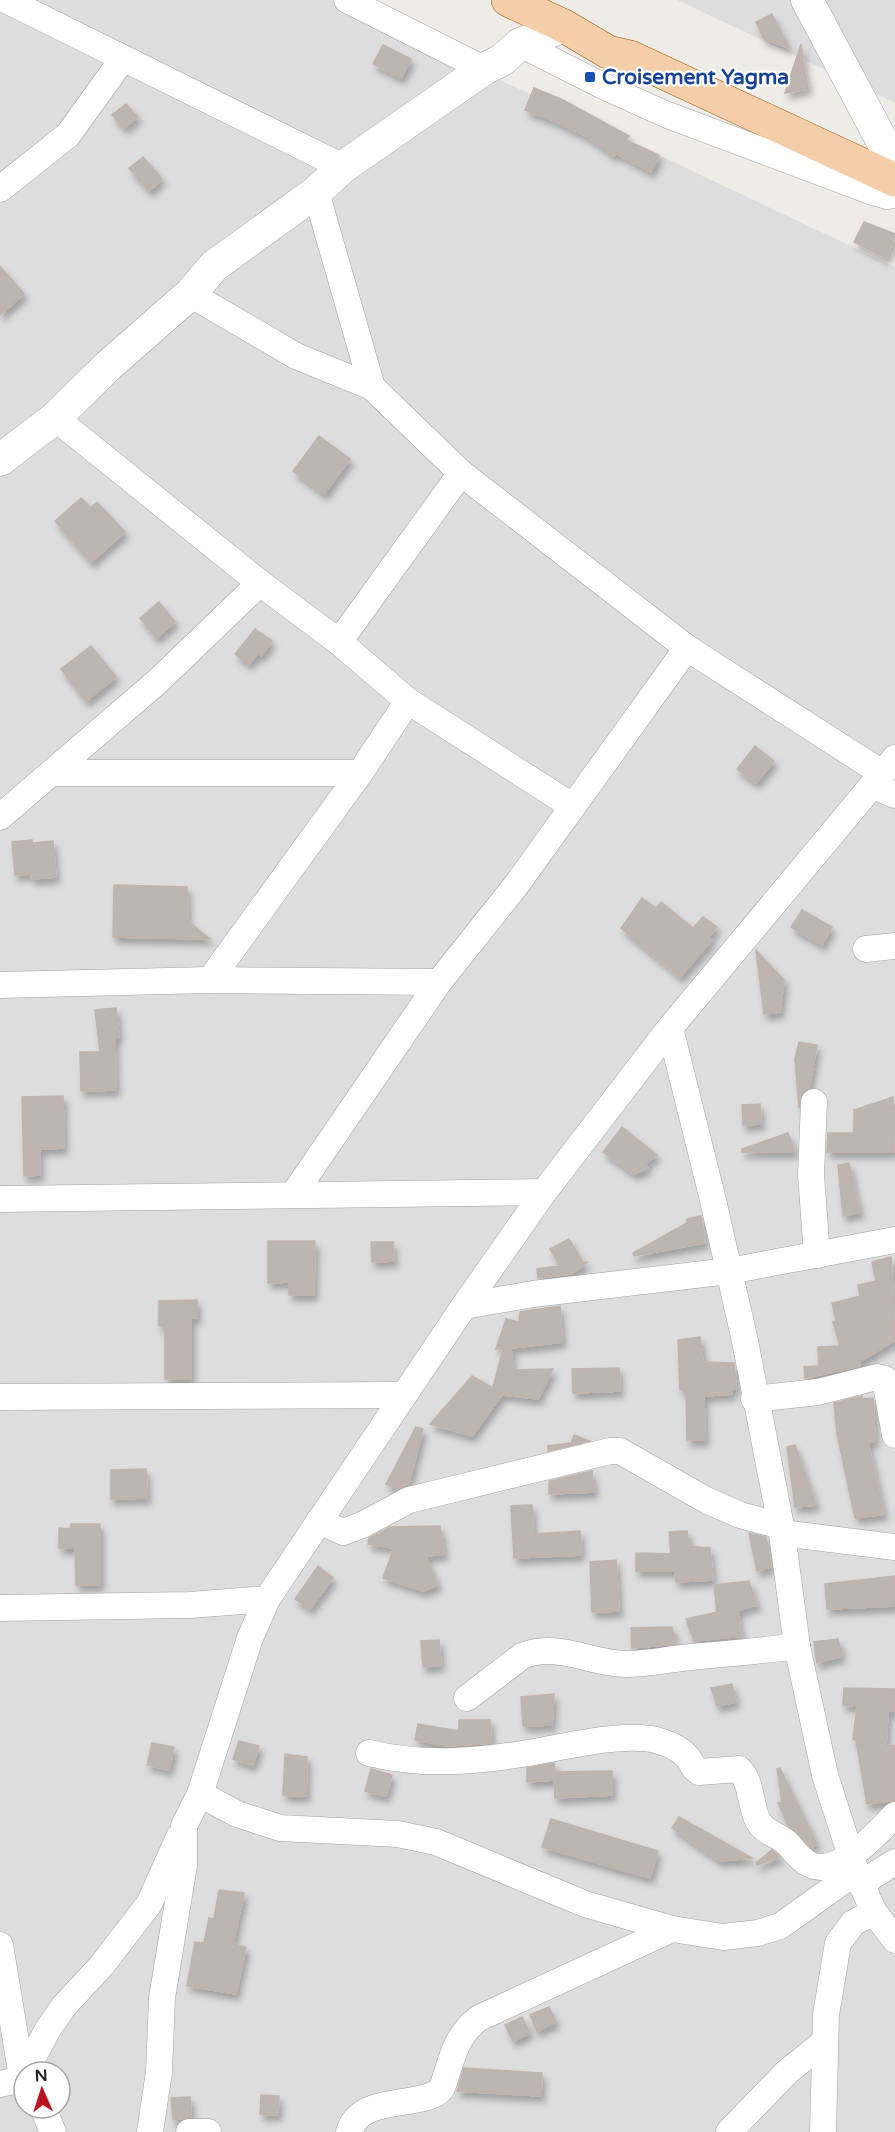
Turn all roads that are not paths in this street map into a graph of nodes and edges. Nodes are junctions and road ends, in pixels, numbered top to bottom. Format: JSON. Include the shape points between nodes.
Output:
{"nodes":[{"id":1,"x":6,"y":0,"type":"edge"},
{"id":2,"x":347,"y":0,"type":"edge"},
{"id":3,"x":508,"y":0,"type":"edge"},
{"id":4,"x":807,"y":0,"type":"edge"},
{"id":5,"x":564,"y":26,"type":"junction"},
{"id":6,"x":520,"y":44,"type":"junction"},
{"id":7,"x":122,"y":60,"type":"junction"},
{"id":8,"x":484,"y":69,"type":"junction"},
{"id":9,"x":895,"y":165,"type":"edge"},
{"id":10,"x":343,"y":167,"type":"junction"},
{"id":11,"x":895,"y":180,"type":"edge"},
{"id":12,"x":0,"y":189,"type":"edge"},
{"id":13,"x":316,"y":192,"type":"junction"},
{"id":14,"x":895,"y":195,"type":"edge"},
{"id":15,"x":190,"y":294,"type":"junction"},
{"id":16,"x":372,"y":387,"type":"junction"},
{"id":17,"x":55,"y":418,"type":"junction"},
{"id":18,"x":0,"y":460,"type":"edge"},
{"id":19,"x":461,"y":473,"type":"junction"},
{"id":20,"x":260,"y":583,"type":"junction"},
{"id":21,"x":339,"y":642,"type":"junction"},
{"id":22,"x":687,"y":648,"type":"junction"},
{"id":23,"x":408,"y":701,"type":"junction"},
{"id":24,"x":360,"y":772,"type":"junction"},
{"id":25,"x":52,"y":773,"type":"junction"},
{"id":26,"x":886,"y":778,"type":"edge"},
{"id":27,"x":572,"y":806,"type":"junction"},
{"id":28,"x":0,"y":817,"type":"edge"},
{"id":29,"x":895,"y":946,"type":"edge"},
{"id":30,"x":866,"y":949,"type":"dead end"},
{"id":31,"x":210,"y":980,"type":"junction"},
{"id":32,"x":440,"y":982,"type":"junction"},
{"id":33,"x":0,"y":985,"type":"edge"},
{"id":34,"x":670,"y":1028,"type":"junction"},
{"id":35,"x":814,"y":1102,"type":"dead end"},
{"id":36,"x":544,"y":1192,"type":"junction"},
{"id":37,"x":293,"y":1195,"type":"junction"},
{"id":38,"x":0,"y":1199,"type":"edge"},
{"id":39,"x":895,"y":1240,"type":"edge"},
{"id":40,"x":817,"y":1255,"type":"junction"},
{"id":41,"x":729,"y":1271,"type":"junction"},
{"id":42,"x":464,"y":1306,"type":"junction"},
{"id":43,"x":403,"y":1395,"type":"junction"},
{"id":44,"x":0,"y":1397,"type":"edge"},
{"id":45,"x":754,"y":1399,"type":"junction"},
{"id":46,"x":895,"y":1435,"type":"edge"},
{"id":47,"x":319,"y":1521,"type":"junction"},
{"id":48,"x":781,"y":1530,"type":"junction"},
{"id":49,"x":895,"y":1546,"type":"edge"},
{"id":50,"x":267,"y":1599,"type":"junction"},
{"id":51,"x":0,"y":1608,"type":"edge"},
{"id":52,"x":796,"y":1646,"type":"junction"},
{"id":53,"x":467,"y":1698,"type":"dead end"},
{"id":54,"x":369,"y":1753,"type":"dead end"},
{"id":55,"x":200,"y":1794,"type":"junction"},
{"id":56,"x":895,"y":1815,"type":"edge"},
{"id":57,"x":184,"y":1826,"type":"junction"},
{"id":58,"x":895,"y":1862,"type":"edge"},
{"id":59,"x":856,"y":1872,"type":"junction"},
{"id":60,"x":874,"y":1912,"type":"junction"},
{"id":61,"x":672,"y":1929,"type":"junction"},
{"id":62,"x":895,"y":1940,"type":"edge"},
{"id":63,"x":0,"y":1945,"type":"edge"},
{"id":64,"x":824,"y":2043,"type":"junction"},
{"id":65,"x":17,"y":2060,"type":"edge"},
{"id":66,"x":29,"y":2060,"type":"edge"},
{"id":67,"x":150,"y":2132,"type":"edge"},
{"id":68,"x":189,"y":2132,"type":"edge"},
{"id":69,"x":208,"y":2132,"type":"edge"},
{"id":70,"x":349,"y":2132,"type":"edge"},
{"id":71,"x":729,"y":2132,"type":"edge"},
{"id":72,"x":823,"y":2132,"type":"edge"}],
"edges":[{"from":1,"to":7,"type":"street"},
{"from":2,"to":8,"type":"street"},
{"from":3,"to":5,"type":"main road"},
{"from":4,"to":9,"type":"street"},
{"from":5,"to":6,"type":"street"},
{"from":5,"to":11,"type":"main road","via":[[608,52],[630,57]]},
{"from":6,"to":8,"type":"street"},
{"from":6,"to":14,"type":"street","via":[[665,114],[873,192]]},
{"from":7,"to":10,"type":"street"},
{"from":7,"to":12,"type":"street","via":[[68,135]]},
{"from":8,"to":10,"type":"street"},
{"from":10,"to":13,"type":"street"},
{"from":13,"to":15,"type":"street","via":[[214,266]]},
{"from":13,"to":16,"type":"street"},
{"from":15,"to":16,"type":"street","via":[[296,356]]},
{"from":15,"to":17,"type":"street"},
{"from":16,"to":19,"type":"street"},
{"from":17,"to":18,"type":"street"},
{"from":17,"to":20,"type":"street"},
{"from":19,"to":21,"type":"street"},
{"from":19,"to":22,"type":"street"},
{"from":20,"to":21,"type":"street"},
{"from":20,"to":25,"type":"street","via":[[158,681]]},
{"from":21,"to":23,"type":"street"},
{"from":22,"to":26,"type":"street"},
{"from":22,"to":27,"type":"street"},
{"from":23,"to":24,"type":"street"},
{"from":23,"to":27,"type":"street"},
{"from":24,"to":25,"type":"street"},
{"from":24,"to":31,"type":"street"},
{"from":25,"to":28,"type":"street"},
{"from":26,"to":34,"type":"street"},
{"from":27,"to":32,"type":"street"},
{"from":29,"to":30,"type":"street"},
{"from":31,"to":32,"type":"street"},
{"from":31,"to":33,"type":"street"},
{"from":32,"to":37,"type":"street"},
{"from":34,"to":36,"type":"street"},
{"from":34,"to":41,"type":"street"},
{"from":35,"to":40,"type":"street","via":[[811,1176]]},
{"from":36,"to":37,"type":"street"},
{"from":36,"to":42,"type":"street"},
{"from":37,"to":38,"type":"street"},
{"from":39,"to":40,"type":"street"},
{"from":40,"to":41,"type":"street"},
{"from":41,"to":42,"type":"street"},
{"from":41,"to":45,"type":"street"},
{"from":42,"to":43,"type":"street"},
{"from":43,"to":44,"type":"street"},
{"from":43,"to":47,"type":"street"},
{"from":45,"to":46,"type":"street","via":[[788,1397],[877,1377],[885,1379]]},
{"from":45,"to":48,"type":"street"},
{"from":47,"to":48,"type":"street","via":[[343,1532],[409,1500],[620,1451],[706,1500]]},
{"from":47,"to":50,"type":"street"},
{"from":48,"to":49,"type":"street"},
{"from":48,"to":52,"type":"street"},
{"from":50,"to":51,"type":"street","via":[[190,1605]]},
{"from":50,"to":55,"type":"street","via":[[250,1638]]},
{"from":52,"to":53,"type":"street","via":[[625,1664],[566,1652],[531,1652]]},
{"from":52,"to":59,"type":"street","via":[[825,1775]]},
{"from":54,"to":59,"type":"street","via":[[409,1762],[447,1761],[594,1742],[656,1740],[682,1752],[699,1772],[739,1769],[764,1829],[809,1864]]},
{"from":55,"to":57,"type":"street"},
{"from":55,"to":61,"type":"street","via":[[237,1814],[280,1828],[398,1834],[436,1842],[585,1904]]},
{"from":56,"to":59,"type":"street","via":[[869,1843]]},
{"from":57,"to":66,"type":"street","via":[[149,1904],[64,2006]]},
{"from":57,"to":67,"type":"street","via":[[184,1865],[162,1998],[159,2072]]},
{"from":58,"to":59,"type":"street","via":[[871,1877]]},
{"from":59,"to":60,"type":"street"},
{"from":59,"to":61,"type":"street","via":[[770,1931],[723,1937]]},
{"from":60,"to":62,"type":"street"},
{"from":60,"to":64,"type":"street","via":[[853,1923],[838,1943]]},
{"from":61,"to":70,"type":"street","via":[[479,2018],[458,2039],[437,2093],[368,2110],[352,2121]]},
{"from":63,"to":65,"type":"street"},
{"from":64,"to":71,"type":"street","via":[[787,2072]]},
{"from":64,"to":72,"type":"street"},
{"from":68,"to":69,"type":"street"}]}
